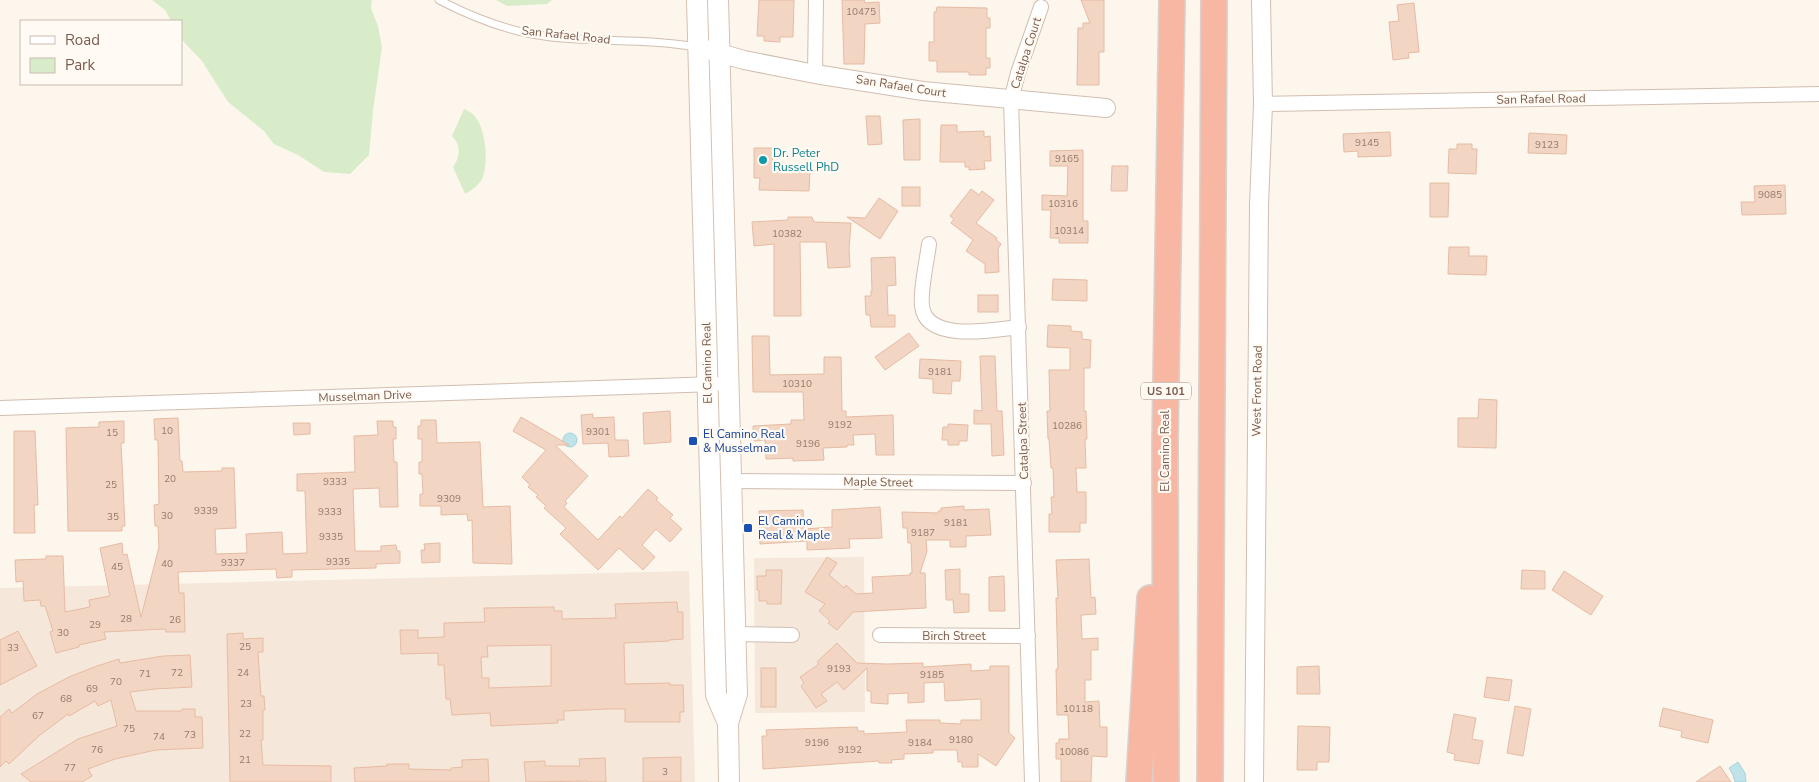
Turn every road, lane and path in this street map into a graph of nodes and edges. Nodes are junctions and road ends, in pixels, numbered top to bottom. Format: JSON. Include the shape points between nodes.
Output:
{"nodes":[{"id":1,"x":439,"y":0,"type":"edge"},
{"id":2,"x":697,"y":0,"type":"edge"},
{"id":3,"x":718,"y":0,"type":"edge"},
{"id":4,"x":816,"y":0,"type":"edge"},
{"id":5,"x":1172,"y":0,"type":"edge"},
{"id":6,"x":1214,"y":0,"type":"edge"},
{"id":7,"x":1261,"y":0,"type":"edge"},
{"id":8,"x":1041,"y":7,"type":"dead end"},
{"id":9,"x":698,"y":48,"type":"junction"},
{"id":10,"x":719,"y":53,"type":"junction"},
{"id":11,"x":815,"y":74,"type":"junction"},
{"id":12,"x":1819,"y":94,"type":"edge"},
{"id":13,"x":1011,"y":100,"type":"junction"},
{"id":14,"x":1262,"y":104,"type":"junction"},
{"id":15,"x":1106,"y":108,"type":"dead end"},
{"id":16,"x":929,"y":244,"type":"dead end"},
{"id":17,"x":1019,"y":327,"type":"junction"},
{"id":18,"x":729,"y":384,"type":"junction"},
{"id":19,"x":707,"y":385,"type":"junction"},
{"id":20,"x":0,"y":408,"type":"edge"},
{"id":21,"x":1165,"y":444,"type":"junction"},
{"id":22,"x":731,"y":481,"type":"junction"},
{"id":23,"x":1024,"y":483,"type":"junction"},
{"id":24,"x":735,"y":634,"type":"junction"},
{"id":25,"x":792,"y":635,"type":"dead end"},
{"id":26,"x":880,"y":635,"type":"dead end"},
{"id":27,"x":1028,"y":636,"type":"junction"},
{"id":28,"x":728,"y":723,"type":"junction"},
{"id":29,"x":729,"y":782,"type":"edge"},
{"id":30,"x":1032,"y":782,"type":"edge"},
{"id":31,"x":1139,"y":782,"type":"edge"},
{"id":32,"x":1166,"y":782,"type":"edge"},
{"id":33,"x":1210,"y":782,"type":"edge"},
{"id":34,"x":1254,"y":782,"type":"edge"}],
"edges":[{"from":1,"to":9,"type":"lane","name":"San Rafael Road","via":[[495,24],[532,34],[676,43]]},
{"from":2,"to":9,"type":"main road","name":"El Camino Real"},
{"from":3,"to":10,"type":"main road","name":"El Camino Real"},
{"from":4,"to":11,"type":"street"},
{"from":5,"to":21,"type":"highway","name":"El Camino Real","number":"US 101"},
{"from":6,"to":33,"type":"highway"},
{"from":7,"to":14,"type":"street","name":"West Front Road"},
{"from":8,"to":13,"type":"street","name":"Catalpa Court"},
{"from":9,"to":10,"type":"street","name":"San Rafael Court"},
{"from":9,"to":19,"type":"main road","name":"El Camino Real"},
{"from":10,"to":11,"type":"street","name":"San Rafael Court"},
{"from":10,"to":18,"type":"main road","name":"El Camino Real"},
{"from":11,"to":13,"type":"street","name":"San Rafael Court","via":[[924,91]]},
{"from":12,"to":14,"type":"street","name":"San Rafael Road"},
{"from":13,"to":15,"type":"street","name":"San Rafael Court"},
{"from":13,"to":17,"type":"street","name":"Catalpa Street"},
{"from":14,"to":34,"type":"street","name":"West Front Road"},
{"from":16,"to":17,"type":"street","via":[[922,305],[930,321],[947,331],[958,332]]},
{"from":17,"to":23,"type":"street","name":"Catalpa Street"},
{"from":18,"to":19,"type":"street","name":"Musselman Drive"},
{"from":18,"to":22,"type":"main road","name":"El Camino Real"},
{"from":19,"to":20,"type":"street","name":"Musselman Drive"},
{"from":19,"to":28,"type":"main road","name":"El Camino Real","via":[[716,695]]},
{"from":21,"to":31,"type":"highway","via":[[1154,510]]},
{"from":21,"to":32,"type":"highway","name":"El Camino Real","number":"US 101"},
{"from":22,"to":23,"type":"street","name":"Maple Street"},
{"from":22,"to":24,"type":"main road","name":"El Camino Real"},
{"from":23,"to":27,"type":"street","name":"Catalpa Street"},
{"from":24,"to":25,"type":"street"},
{"from":24,"to":28,"type":"main road","name":"El Camino Real","via":[[737,694]]},
{"from":26,"to":27,"type":"street","name":"Birch Street"},
{"from":27,"to":30,"type":"street","name":"Catalpa Street"},
{"from":28,"to":29,"type":"main road","name":"El Camino Real"}]}
